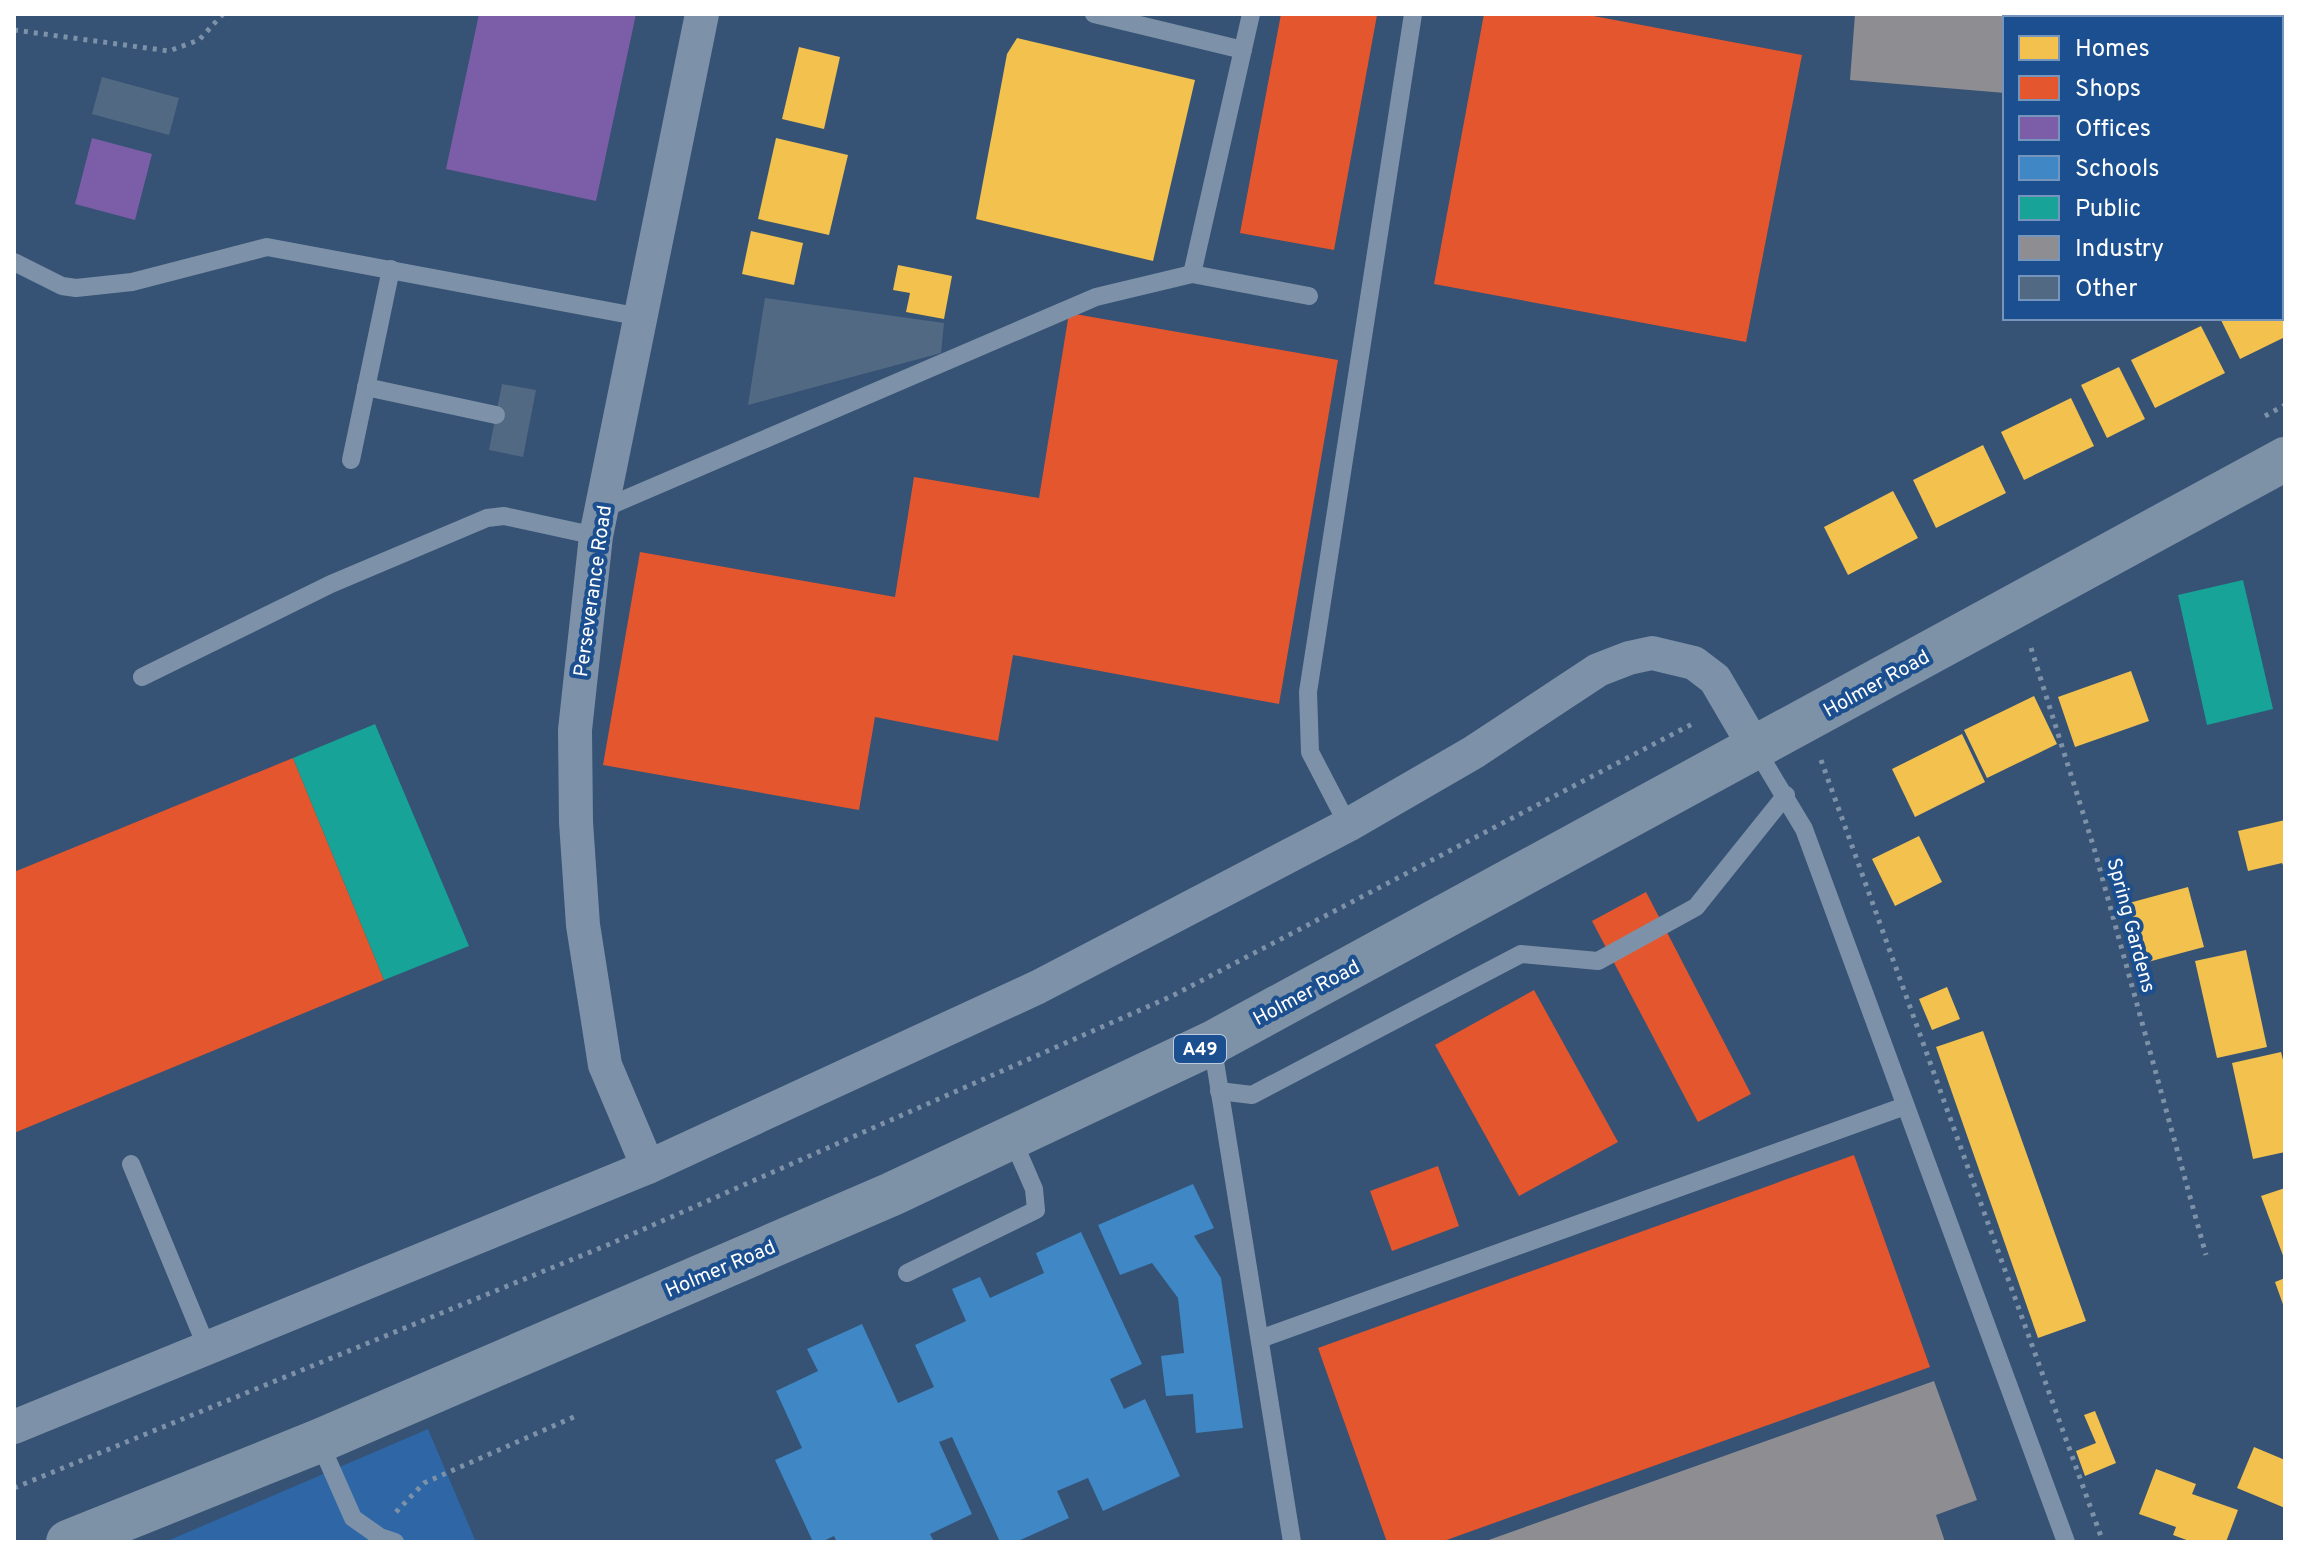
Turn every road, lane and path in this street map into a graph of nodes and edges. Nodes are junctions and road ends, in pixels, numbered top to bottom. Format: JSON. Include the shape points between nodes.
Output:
{"nodes":[{"id":1,"x":223,"y":14,"type":"edge"},
{"id":2,"x":702,"y":14,"type":"edge"},
{"id":3,"x":1094,"y":14,"type":"edge"},
{"id":4,"x":1251,"y":14,"type":"edge"},
{"id":5,"x":1413,"y":14,"type":"edge"},
{"id":6,"x":14,"y":30,"type":"edge"},
{"id":7,"x":1243,"y":50,"type":"junction"},
{"id":8,"x":14,"y":262,"type":"edge"},
{"id":9,"x":391,"y":269,"type":"junction"},
{"id":10,"x":1192,"y":274,"type":"junction"},
{"id":11,"x":1309,"y":296,"type":"dead end"},
{"id":12,"x":641,"y":317,"type":"junction"},
{"id":13,"x":366,"y":387,"type":"junction"},
{"id":14,"x":2285,"y":405,"type":"edge"},
{"id":15,"x":496,"y":415,"type":"dead end"},
{"id":16,"x":2258,"y":420,"type":"dead end"},
{"id":17,"x":2285,"y":459,"type":"edge"},
{"id":18,"x":351,"y":460,"type":"dead end"},
{"id":19,"x":599,"y":523,"type":"junction"},
{"id":20,"x":2018,"y":605,"type":"junction"},
{"id":21,"x":142,"y":677,"type":"dead end"},
{"id":22,"x":1730,"y":704,"type":"junction"},
{"id":23,"x":1807,"y":721,"type":"junction"},
{"id":24,"x":1756,"y":749,"type":"junction"},
{"id":25,"x":1786,"y":795,"type":"junction"},
{"id":26,"x":1348,"y":825,"type":"junction"},
{"id":27,"x":1212,"y":1043,"type":"junction"},
{"id":28,"x":1219,"y":1091,"type":"junction"},
{"id":29,"x":1905,"y":1106,"type":"junction"},
{"id":30,"x":1012,"y":1138,"type":"junction"},
{"id":31,"x":131,"y":1164,"type":"dead end"},
{"id":32,"x":648,"y":1167,"type":"junction"},
{"id":33,"x":2206,"y":1255,"type":"dead end"},
{"id":34,"x":907,"y":1273,"type":"dead end"},
{"id":35,"x":1260,"y":1339,"type":"junction"},
{"id":36,"x":207,"y":1348,"type":"junction"},
{"id":37,"x":576,"y":1416,"type":"dead end"},
{"id":38,"x":14,"y":1427,"type":"edge"},
{"id":39,"x":319,"y":1441,"type":"junction"},
{"id":40,"x":14,"y":1488,"type":"edge"},
{"id":41,"x":388,"y":1539,"type":"edge"},
{"id":42,"x":68,"y":1542,"type":"edge"},
{"id":43,"x":1292,"y":1542,"type":"edge"},
{"id":44,"x":2066,"y":1542,"type":"edge"},
{"id":45,"x":2103,"y":1542,"type":"edge"}],
"edges":[{"from":1,"to":6,"type":"path","via":[[199,40],[169,51]]},
{"from":2,"to":12,"type":"street","name":"Perseverance Road"},
{"from":3,"to":7,"type":"lane"},
{"from":4,"to":7,"type":"lane"},
{"from":5,"to":26,"type":"lane","via":[[1308,692],[1310,752]]},
{"from":7,"to":10,"type":"lane"},
{"from":8,"to":9,"type":"lane","via":[[76,288],[132,282],[267,247]]},
{"from":9,"to":12,"type":"lane"},
{"from":9,"to":13,"type":"lane"},
{"from":10,"to":11,"type":"lane"},
{"from":10,"to":19,"type":"lane","via":[[1096,297]]},
{"from":12,"to":19,"type":"street","name":"Perseverance Road"},
{"from":13,"to":15,"type":"lane"},
{"from":13,"to":18,"type":"lane"},
{"from":14,"to":16,"type":"path"},
{"from":17,"to":20,"type":"highway","name":"Holmer Road","number":"A49"},
{"from":19,"to":21,"type":"lane","via":[[487,518],[331,584]]},
{"from":19,"to":32,"type":"street","name":"Perseverance Road","via":[[575,730],[583,925],[605,1065]]},
{"from":20,"to":23,"type":"highway","name":"Holmer Road","number":"A49"},
{"from":20,"to":33,"type":"path","name":"Spring Gardens","via":[[2094,848]]},
{"from":22,"to":24,"type":"street"},
{"from":22,"to":26,"type":"street","via":[[1715,679],[1694,663],[1652,653],[1629,658],[1598,670],[1474,752]]},
{"from":22,"to":40,"type":"path","via":[[1172,996],[610,1244]]},
{"from":23,"to":24,"type":"highway","name":"Holmer Road","number":"A49"},
{"from":23,"to":45,"type":"path"},
{"from":24,"to":25,"type":"lane"},
{"from":24,"to":27,"type":"highway","name":"Holmer Road","number":"A49"},
{"from":25,"to":28,"type":"lane","via":[[1696,907],[1598,961],[1521,954],[1252,1095]]},
{"from":25,"to":29,"type":"lane","via":[[1804,829]]},
{"from":26,"to":32,"type":"street","via":[[1038,987]]},
{"from":27,"to":28,"type":"lane"},
{"from":27,"to":30,"type":"highway","name":"Holmer Road","number":"A49"},
{"from":28,"to":35,"type":"lane"},
{"from":29,"to":35,"type":"lane"},
{"from":29,"to":44,"type":"lane"},
{"from":30,"to":34,"type":"lane","via":[[1034,1189],[1036,1210]]},
{"from":30,"to":39,"type":"highway","name":"Holmer Road","number":"A49"},
{"from":31,"to":36,"type":"lane"},
{"from":32,"to":36,"type":"street"},
{"from":35,"to":43,"type":"lane"},
{"from":36,"to":38,"type":"street"},
{"from":37,"to":41,"type":"path","via":[[424,1483],[400,1505]]},
{"from":39,"to":41,"type":"lane","via":[[353,1518]]},
{"from":39,"to":42,"type":"highway","name":"Holmer Road","number":"A49"}]}
